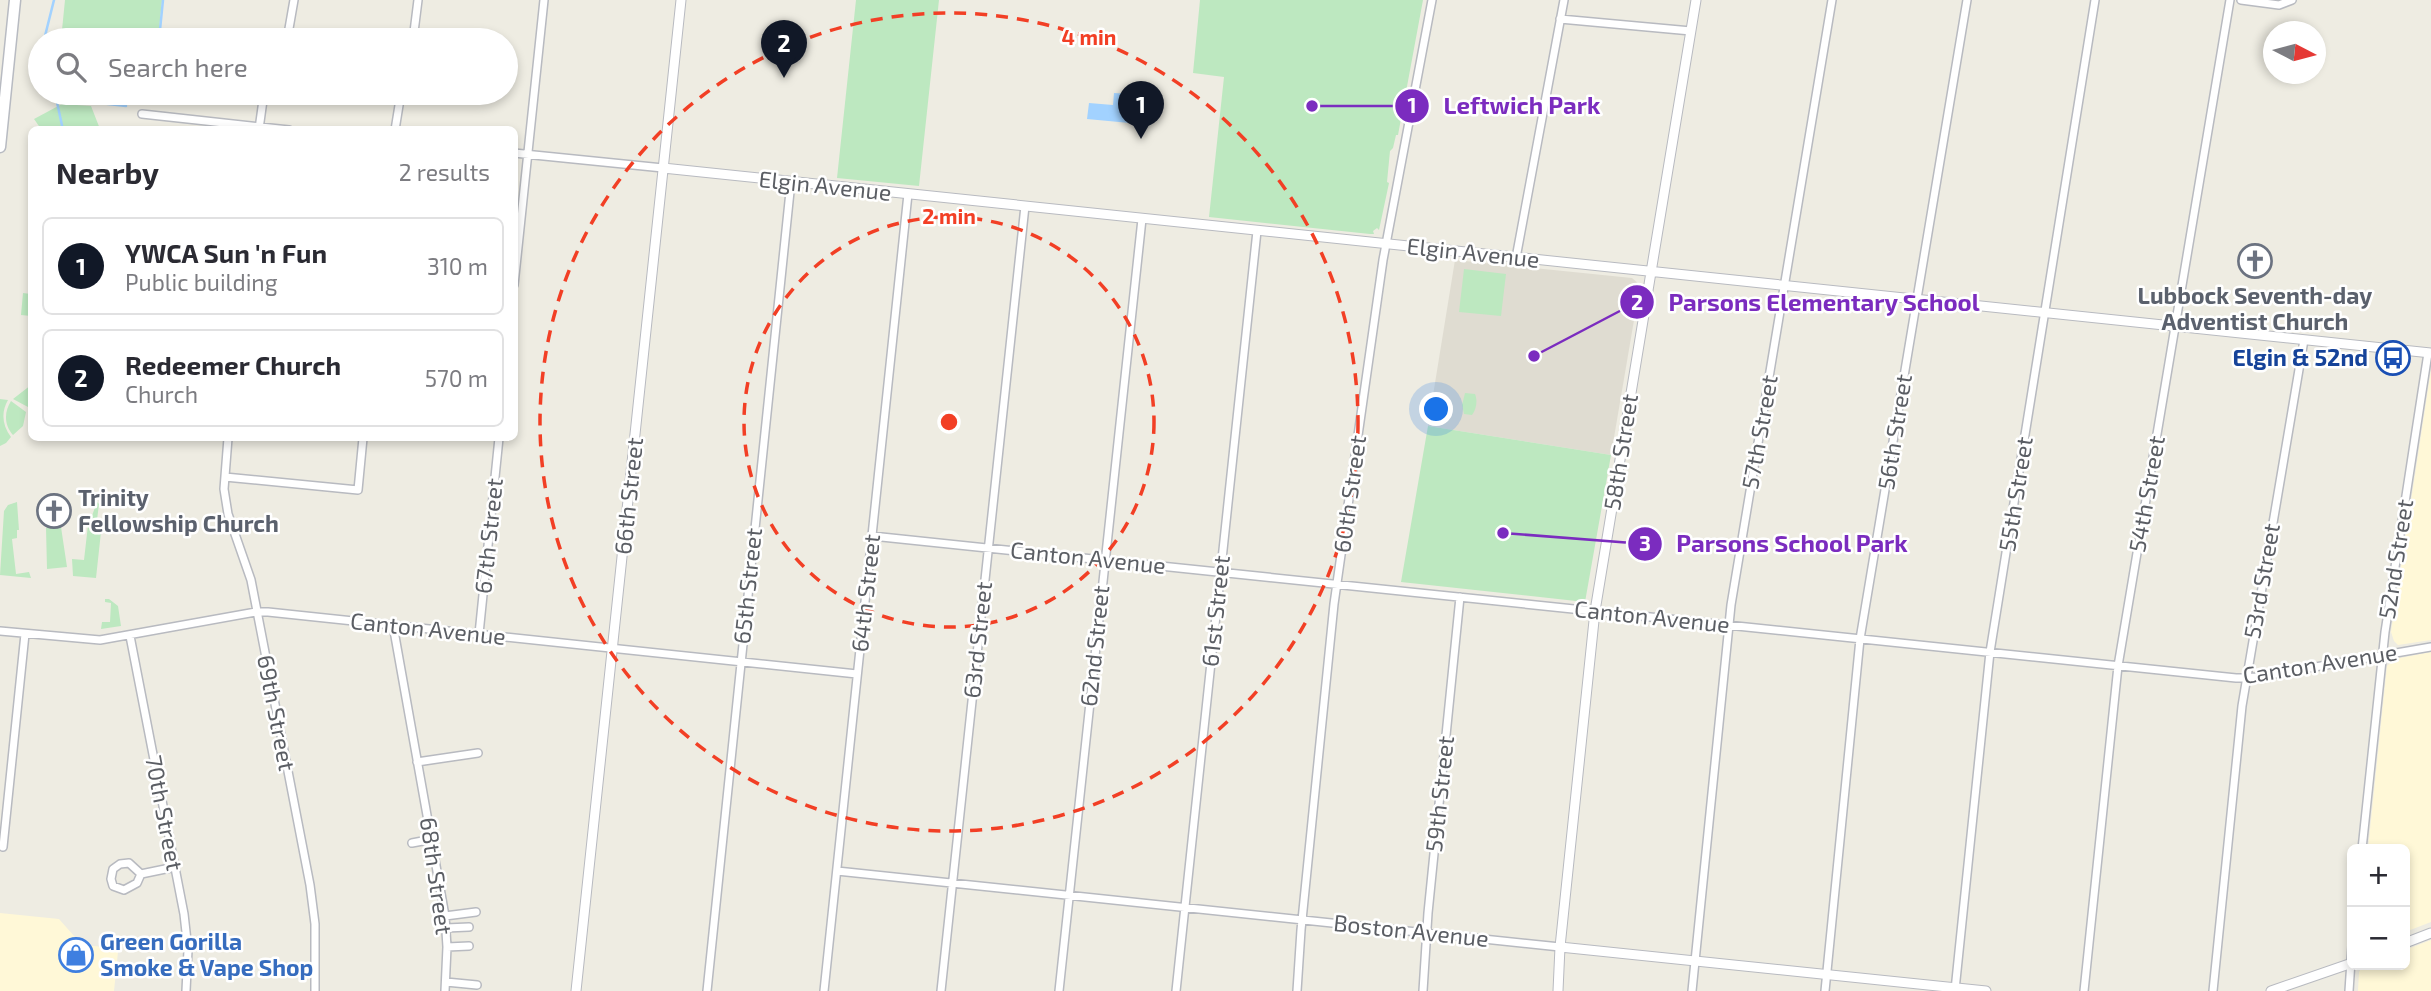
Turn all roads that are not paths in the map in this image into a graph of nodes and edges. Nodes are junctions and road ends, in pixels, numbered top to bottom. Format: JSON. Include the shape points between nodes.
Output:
{"nodes":[{"id":1,"x":15,"y":0,"type":"edge"},
{"id":2,"x":294,"y":0,"type":"edge"},
{"id":3,"x":418,"y":0,"type":"edge"},
{"id":4,"x":544,"y":0,"type":"edge"},
{"id":5,"x":681,"y":0,"type":"edge"},
{"id":6,"x":1432,"y":0,"type":"edge"},
{"id":7,"x":1564,"y":0,"type":"edge"},
{"id":8,"x":1696,"y":0,"type":"edge"},
{"id":9,"x":1832,"y":0,"type":"edge"},
{"id":10,"x":1967,"y":0,"type":"edge"},
{"id":11,"x":2095,"y":0,"type":"edge"},
{"id":12,"x":2230,"y":0,"type":"edge"},
{"id":13,"x":2241,"y":0,"type":"edge"},
{"id":14,"x":2292,"y":0,"type":"edge"},
{"id":15,"x":1560,"y":19,"type":"junction"},
{"id":16,"x":290,"y":28,"type":"edge"},
{"id":17,"x":414,"y":28,"type":"edge"},
{"id":18,"x":1691,"y":31,"type":"junction"},
{"id":19,"x":263,"y":105,"type":"edge"},
{"id":20,"x":399,"y":105,"type":"edge"},
{"id":21,"x":142,"y":114,"type":"dead end"},
{"id":22,"x":243,"y":126,"type":"edge"},
{"id":23,"x":260,"y":126,"type":"edge"},
{"id":24,"x":396,"y":126,"type":"edge"},
{"id":25,"x":0,"y":147,"type":"edge"},
{"id":26,"x":518,"y":154,"type":"edge"},
{"id":27,"x":528,"y":155,"type":"junction"},
{"id":28,"x":663,"y":168,"type":"junction"},
{"id":29,"x":791,"y":182,"type":"junction"},
{"id":30,"x":908,"y":194,"type":"junction"},
{"id":31,"x":1025,"y":206,"type":"junction"},
{"id":32,"x":1142,"y":219,"type":"junction"},
{"id":33,"x":1257,"y":231,"type":"junction"},
{"id":34,"x":1386,"y":244,"type":"junction"},
{"id":35,"x":518,"y":248,"type":"edge"},
{"id":36,"x":1516,"y":258,"type":"junction"},
{"id":37,"x":1650,"y":272,"type":"junction"},
{"id":38,"x":1785,"y":286,"type":"junction"},
{"id":39,"x":1916,"y":300,"type":"junction"},
{"id":40,"x":2046,"y":313,"type":"junction"},
{"id":41,"x":2175,"y":327,"type":"junction"},
{"id":42,"x":2304,"y":340,"type":"junction"},
{"id":43,"x":2430,"y":353,"type":"edge"},
{"id":44,"x":229,"y":441,"type":"edge"},
{"id":45,"x":363,"y":441,"type":"edge"},
{"id":46,"x":499,"y":441,"type":"edge"},
{"id":47,"x":225,"y":477,"type":"junction"},
{"id":48,"x":872,"y":536,"type":"junction"},
{"id":49,"x":988,"y":547,"type":"junction"},
{"id":50,"x":1105,"y":559,"type":"junction"},
{"id":51,"x":1220,"y":572,"type":"junction"},
{"id":52,"x":1337,"y":584,"type":"junction"},
{"id":53,"x":1460,"y":597,"type":"junction"},
{"id":54,"x":1595,"y":611,"type":"junction"},
{"id":55,"x":256,"y":612,"type":"junction"},
{"id":56,"x":393,"y":625,"type":"junction"},
{"id":57,"x":1728,"y":625,"type":"junction"},
{"id":58,"x":0,"y":631,"type":"edge"},
{"id":59,"x":26,"y":634,"type":"junction"},
{"id":60,"x":479,"y":634,"type":"junction"},
{"id":61,"x":130,"y":636,"type":"junction"},
{"id":62,"x":1860,"y":639,"type":"junction"},
{"id":63,"x":2431,"y":647,"type":"edge"},
{"id":64,"x":612,"y":648,"type":"junction"},
{"id":65,"x":1990,"y":652,"type":"junction"},
{"id":66,"x":2382,"y":655,"type":"junction"},
{"id":67,"x":741,"y":662,"type":"junction"},
{"id":68,"x":2118,"y":666,"type":"junction"},
{"id":69,"x":857,"y":674,"type":"junction"},
{"id":70,"x":2246,"y":678,"type":"junction"},
{"id":71,"x":478,"y":753,"type":"dead end"},
{"id":72,"x":417,"y":762,"type":"junction"},
{"id":73,"x":433,"y":839,"type":"junction"},
{"id":74,"x":412,"y":843,"type":"dead end"},
{"id":75,"x":2363,"y":844,"type":"edge"},
{"id":76,"x":3,"y":847,"type":"dead end"},
{"id":77,"x":175,"y":867,"type":"junction"},
{"id":78,"x":836,"y":871,"type":"junction"},
{"id":79,"x":141,"y":874,"type":"junction"},
{"id":80,"x":953,"y":883,"type":"junction"},
{"id":81,"x":1069,"y":895,"type":"junction"},
{"id":82,"x":1185,"y":908,"type":"junction"},
{"id":83,"x":476,"y":912,"type":"dead end"},
{"id":84,"x":445,"y":916,"type":"junction"},
{"id":85,"x":1302,"y":920,"type":"junction"},
{"id":86,"x":469,"y":927,"type":"dead end"},
{"id":87,"x":446,"y":928,"type":"junction"},
{"id":88,"x":1426,"y":933,"type":"junction"},
{"id":89,"x":2431,"y":933,"type":"edge"},
{"id":90,"x":2410,"y":941,"type":"edge"},
{"id":91,"x":469,"y":946,"type":"dead end"},
{"id":92,"x":447,"y":947,"type":"junction"},
{"id":93,"x":1560,"y":947,"type":"junction"},
{"id":94,"x":1694,"y":960,"type":"junction"},
{"id":95,"x":2347,"y":964,"type":"edge"},
{"id":96,"x":2350,"y":970,"type":"edge"},
{"id":97,"x":1825,"y":974,"type":"junction"},
{"id":98,"x":446,"y":982,"type":"junction"},
{"id":99,"x":477,"y":985,"type":"dead end"},
{"id":100,"x":1955,"y":989,"type":"edge"},
{"id":101,"x":186,"y":991,"type":"edge"},
{"id":102,"x":316,"y":991,"type":"edge"},
{"id":103,"x":445,"y":991,"type":"edge"},
{"id":104,"x":576,"y":991,"type":"edge"},
{"id":105,"x":707,"y":991,"type":"edge"},
{"id":106,"x":824,"y":991,"type":"edge"},
{"id":107,"x":941,"y":991,"type":"edge"},
{"id":108,"x":1059,"y":991,"type":"edge"},
{"id":109,"x":1177,"y":991,"type":"edge"},
{"id":110,"x":1297,"y":991,"type":"edge"},
{"id":111,"x":1423,"y":991,"type":"edge"},
{"id":112,"x":1558,"y":991,"type":"edge"},
{"id":113,"x":1692,"y":991,"type":"edge"},
{"id":114,"x":1825,"y":991,"type":"edge"},
{"id":115,"x":1986,"y":991,"type":"edge"},
{"id":116,"x":2084,"y":991,"type":"edge"},
{"id":117,"x":2213,"y":991,"type":"edge"},
{"id":118,"x":2271,"y":991,"type":"edge"},
{"id":119,"x":2349,"y":991,"type":"edge"}],
"edges":[{"from":1,"to":25,"type":"main road"},
{"from":2,"to":16,"type":"street"},
{"from":3,"to":17,"type":"street"},
{"from":4,"to":27,"type":"street"},
{"from":5,"to":28,"type":"street","name":"66th Street"},
{"from":6,"to":34,"type":"street","name":"60th Street"},
{"from":7,"to":15,"type":"street"},
{"from":8,"to":18,"type":"street","name":"58th Street"},
{"from":9,"to":38,"type":"street","name":"57th Street"},
{"from":10,"to":39,"type":"street","name":"56th Street"},
{"from":11,"to":40,"type":"street","name":"55th Street"},
{"from":12,"to":41,"type":"street","name":"54th Street"},
{"from":13,"to":14,"type":"street","via":[[2279,5]]},
{"from":15,"to":18,"type":"street"},
{"from":15,"to":36,"type":"street"},
{"from":18,"to":37,"type":"street","name":"58th Street"},
{"from":19,"to":23,"type":"street"},
{"from":20,"to":24,"type":"street"},
{"from":21,"to":22,"type":"street"},
{"from":26,"to":27,"type":"street","name":"Elgin Avenue"},
{"from":27,"to":28,"type":"street","name":"Elgin Avenue"},
{"from":27,"to":35,"type":"street"},
{"from":28,"to":29,"type":"street","name":"Elgin Avenue"},
{"from":28,"to":64,"type":"street","name":"66th Street"},
{"from":29,"to":30,"type":"street","name":"Elgin Avenue"},
{"from":29,"to":67,"type":"street","name":"65th Street"},
{"from":30,"to":31,"type":"street","name":"Elgin Avenue"},
{"from":30,"to":48,"type":"street","name":"64th Street"},
{"from":31,"to":32,"type":"street","name":"Elgin Avenue"},
{"from":31,"to":49,"type":"street","name":"63rd Street"},
{"from":32,"to":33,"type":"street","name":"Elgin Avenue"},
{"from":32,"to":50,"type":"street","name":"62nd Street"},
{"from":33,"to":34,"type":"street","name":"Elgin Avenue"},
{"from":33,"to":51,"type":"street","name":"61st Street"},
{"from":34,"to":36,"type":"street","name":"Elgin Avenue"},
{"from":34,"to":52,"type":"street","name":"60th Street"},
{"from":36,"to":37,"type":"street","name":"Elgin Avenue"},
{"from":37,"to":38,"type":"street","name":"Elgin Avenue"},
{"from":37,"to":54,"type":"street","name":"58th Street"},
{"from":38,"to":39,"type":"street","name":"Elgin Avenue"},
{"from":38,"to":57,"type":"street","name":"57th Street"},
{"from":39,"to":40,"type":"street","name":"Elgin Avenue"},
{"from":39,"to":62,"type":"street","name":"56th Street"},
{"from":40,"to":41,"type":"street","name":"Elgin Avenue"},
{"from":40,"to":65,"type":"street","name":"55th Street"},
{"from":41,"to":42,"type":"street","name":"Elgin Avenue"},
{"from":41,"to":68,"type":"street","name":"54th Street"},
{"from":42,"to":43,"type":"street","name":"Elgin Avenue"},
{"from":42,"to":70,"type":"street","name":"53rd Street"},
{"from":43,"to":66,"type":"street","name":"52nd Street"},
{"from":44,"to":47,"type":"street","name":"69th Street"},
{"from":45,"to":47,"type":"street","via":[[358,490]]},
{"from":46,"to":60,"type":"street","name":"67th Street"},
{"from":47,"to":55,"type":"street","name":"69th Street","via":[[228,514],[251,580]]},
{"from":48,"to":49,"type":"street","name":"Canton Avenue"},
{"from":48,"to":69,"type":"street","name":"64th Street"},
{"from":49,"to":50,"type":"street","name":"Canton Avenue"},
{"from":49,"to":80,"type":"street","name":"63rd Street"},
{"from":50,"to":51,"type":"street","name":"Canton Avenue"},
{"from":50,"to":81,"type":"street","name":"62nd Street"},
{"from":51,"to":52,"type":"street","name":"Canton Avenue"},
{"from":51,"to":82,"type":"street","name":"61st Street"},
{"from":52,"to":53,"type":"street","name":"Canton Avenue"},
{"from":52,"to":85,"type":"street","name":"60th Street"},
{"from":53,"to":54,"type":"street","name":"Canton Avenue"},
{"from":53,"to":88,"type":"street","name":"59th Street"},
{"from":54,"to":57,"type":"street","name":"Canton Avenue"},
{"from":54,"to":93,"type":"street","name":"58th Street"},
{"from":55,"to":56,"type":"street","name":"Canton Avenue"},
{"from":55,"to":61,"type":"street","name":"Canton Avenue"},
{"from":55,"to":102,"type":"street","name":"69th Street","via":[[310,885]]},
{"from":56,"to":60,"type":"street","name":"Canton Avenue"},
{"from":56,"to":72,"type":"street","name":"68th Street"},
{"from":57,"to":62,"type":"street","name":"Canton Avenue"},
{"from":57,"to":94,"type":"street","name":"57th Street"},
{"from":58,"to":59,"type":"street","name":"Canton Avenue"},
{"from":59,"to":61,"type":"street","name":"Canton Avenue","via":[[84,640]]},
{"from":59,"to":76,"type":"street"},
{"from":60,"to":64,"type":"street","name":"Canton Avenue"},
{"from":61,"to":77,"type":"street","name":"70th Street"},
{"from":62,"to":65,"type":"street","name":"Canton Avenue"},
{"from":62,"to":97,"type":"street","name":"56th Street"},
{"from":63,"to":66,"type":"street","name":"Canton Avenue"},
{"from":64,"to":67,"type":"street","name":"Canton Avenue"},
{"from":64,"to":104,"type":"street","name":"66th Street"},
{"from":65,"to":68,"type":"street","name":"Canton Avenue"},
{"from":65,"to":100,"type":"street","name":"55th Street"},
{"from":66,"to":70,"type":"street","name":"Canton Avenue"},
{"from":66,"to":75,"type":"street","name":"52nd Street"},
{"from":67,"to":69,"type":"street","name":"Canton Avenue"},
{"from":67,"to":105,"type":"street","name":"65th Street"},
{"from":68,"to":70,"type":"street","name":"Canton Avenue"},
{"from":68,"to":116,"type":"street","name":"54th Street"},
{"from":69,"to":78,"type":"street","name":"64th Street"},
{"from":70,"to":117,"type":"street","name":"53rd Street"},
{"from":71,"to":72,"type":"street"},
{"from":72,"to":73,"type":"street","name":"68th Street"},
{"from":73,"to":74,"type":"street"},
{"from":73,"to":84,"type":"street","name":"68th Street"},
{"from":77,"to":79,"type":"street"},
{"from":77,"to":101,"type":"street","name":"70th Street","via":[[188,940]]},
{"from":78,"to":80,"type":"street","name":"Boston Avenue"},
{"from":78,"to":106,"type":"street","name":"64th Street"},
{"from":79,"to":79,"type":"street","via":[[129,863],[120,864],[113,869],[113,886],[124,890]]},
{"from":80,"to":81,"type":"street","name":"Boston Avenue"},
{"from":80,"to":107,"type":"street","name":"63rd Street"},
{"from":81,"to":82,"type":"street","name":"Boston Avenue"},
{"from":81,"to":108,"type":"street","name":"62nd Street"},
{"from":82,"to":85,"type":"street","name":"Boston Avenue"},
{"from":82,"to":109,"type":"street","name":"61st Street"},
{"from":83,"to":84,"type":"street"},
{"from":84,"to":87,"type":"street","name":"68th Street"},
{"from":85,"to":88,"type":"street","name":"Boston Avenue"},
{"from":85,"to":110,"type":"street","name":"60th Street"},
{"from":86,"to":87,"type":"street"},
{"from":87,"to":92,"type":"street","name":"68th Street"},
{"from":88,"to":93,"type":"street","name":"Boston Avenue"},
{"from":88,"to":111,"type":"street","name":"59th Street"},
{"from":89,"to":90,"type":"street"},
{"from":91,"to":92,"type":"street"},
{"from":92,"to":98,"type":"street","name":"68th Street"},
{"from":93,"to":94,"type":"street","name":"Boston Avenue"},
{"from":93,"to":112,"type":"street","name":"58th Street"},
{"from":94,"to":97,"type":"street","name":"Boston Avenue"},
{"from":94,"to":113,"type":"street","name":"57th Street"},
{"from":95,"to":118,"type":"street"},
{"from":96,"to":119,"type":"street"},
{"from":97,"to":100,"type":"street","name":"Boston Avenue"},
{"from":97,"to":114,"type":"street","name":"56th Street"},
{"from":98,"to":99,"type":"street"},
{"from":98,"to":103,"type":"street","name":"68th Street"},
{"from":100,"to":115,"type":"street","name":"Boston Avenue"}]}
